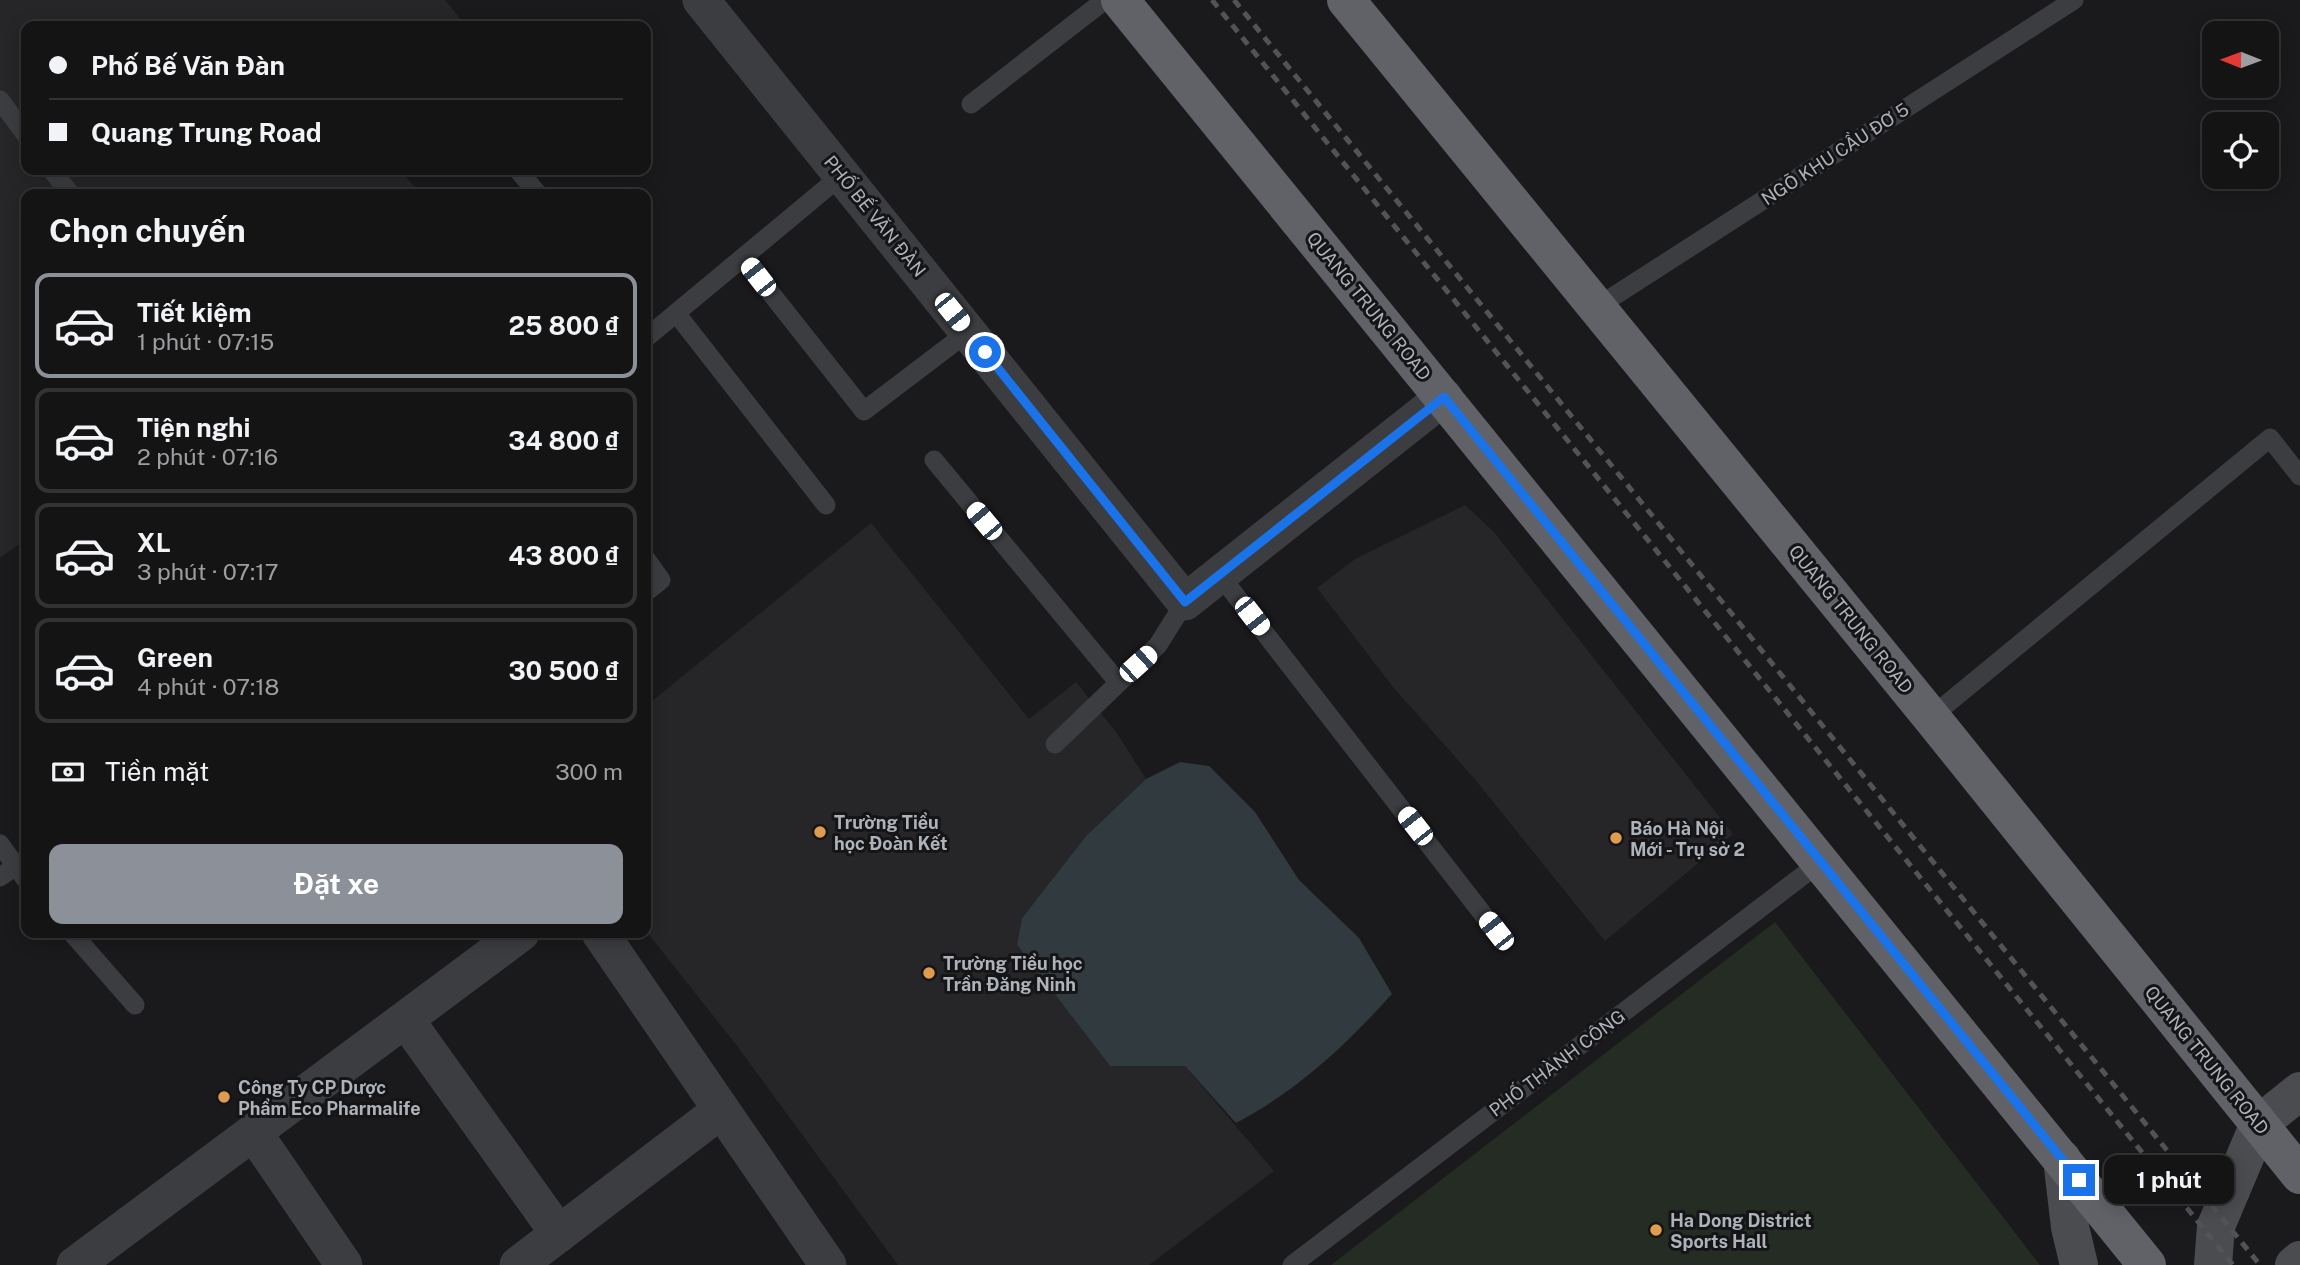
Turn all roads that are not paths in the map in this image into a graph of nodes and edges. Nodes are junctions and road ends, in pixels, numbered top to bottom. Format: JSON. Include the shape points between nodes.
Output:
{"nodes":[{"id":1,"x":701,"y":0,"type":"edge"},
{"id":2,"x":1105,"y":0,"type":"edge"},
{"id":3,"x":1120,"y":0,"type":"edge"},
{"id":4,"x":1346,"y":0,"type":"edge"},
{"id":5,"x":2074,"y":0,"type":"edge"},
{"id":6,"x":0,"y":100,"type":"edge"},
{"id":7,"x":971,"y":104,"type":"dead end"},
{"id":8,"x":21,"y":128,"type":"edge"},
{"id":9,"x":522,"y":175,"type":"edge"},
{"id":10,"x":842,"y":175,"type":"junction"},
{"id":11,"x":534,"y":189,"type":"edge"},
{"id":12,"x":743,"y":258,"type":"junction"},
{"id":13,"x":1597,"y":307,"type":"junction"},
{"id":14,"x":676,"y":313,"type":"junction"},
{"id":15,"x":968,"y":332,"type":"junction"},
{"id":16,"x":651,"y":334,"type":"edge"},
{"id":17,"x":1444,"y":397,"type":"junction"},
{"id":18,"x":934,"y":460,"type":"dead end"},
{"id":19,"x":2300,"y":476,"type":"edge"},
{"id":20,"x":826,"y":505,"type":"dead end"},
{"id":21,"x":651,"y":566,"type":"edge"},
{"id":22,"x":1219,"y":574,"type":"junction"},
{"id":23,"x":651,"y":588,"type":"edge"},
{"id":24,"x":1185,"y":602,"type":"junction"},
{"id":25,"x":1118,"y":682,"type":"junction"},
{"id":26,"x":1931,"y":717,"type":"junction"},
{"id":27,"x":1055,"y":744,"type":"dead end"},
{"id":28,"x":0,"y":844,"type":"edge"},
{"id":29,"x":1822,"y":861,"type":"junction"},
{"id":30,"x":17,"y":871,"type":"edge"},
{"id":31,"x":1496,"y":931,"type":"dead end"},
{"id":32,"x":76,"y":938,"type":"edge"},
{"id":33,"x":514,"y":938,"type":"edge"},
{"id":34,"x":603,"y":938,"type":"edge"},
{"id":35,"x":135,"y":1005,"type":"dead end"},
{"id":36,"x":406,"y":1020,"type":"junction"},
{"id":37,"x":2300,"y":1091,"type":"edge"},
{"id":38,"x":720,"y":1111,"type":"junction"},
{"id":39,"x":2259,"y":1124,"type":"junction"},
{"id":40,"x":254,"y":1133,"type":"junction"},
{"id":41,"x":2062,"y":1159,"type":"junction"},
{"id":42,"x":2300,"y":1175,"type":"edge"},
{"id":43,"x":559,"y":1234,"type":"junction"},
{"id":44,"x":2300,"y":1260,"type":"edge"},
{"id":45,"x":338,"y":1263,"type":"edge"},
{"id":46,"x":75,"y":1265,"type":"edge"},
{"id":47,"x":518,"y":1265,"type":"edge"},
{"id":48,"x":828,"y":1265,"type":"edge"},
{"id":49,"x":1292,"y":1265,"type":"edge"},
{"id":50,"x":2079,"y":1265,"type":"edge"},
{"id":51,"x":2147,"y":1265,"type":"edge"},
{"id":52,"x":2213,"y":1265,"type":"edge"},
{"id":53,"x":2294,"y":1265,"type":"edge"}],
"edges":[{"from":1,"to":10,"type":"street","name":"PHỐ BẾ VĂN ĐÀN"},
{"from":2,"to":7,"type":"lane"},
{"from":3,"to":17,"type":"highway","name":"QUANG TRUNG ROAD"},
{"from":4,"to":13,"type":"highway","name":"QUANG TRUNG ROAD"},
{"from":5,"to":13,"type":"lane","name":"NGÕ KHU CẦU ĐƠ 5"},
{"from":6,"to":8,"type":"lane"},
{"from":9,"to":11,"type":"lane"},
{"from":10,"to":12,"type":"lane"},
{"from":10,"to":15,"type":"street","name":"PHỐ BẾ VĂN ĐÀN"},
{"from":12,"to":14,"type":"lane"},
{"from":12,"to":15,"type":"lane","via":[[864,411]]},
{"from":13,"to":26,"type":"highway","name":"QUANG TRUNG ROAD"},
{"from":14,"to":16,"type":"lane"},
{"from":14,"to":20,"type":"lane"},
{"from":15,"to":24,"type":"street","name":"PHỐ BẾ VĂN ĐÀN"},
{"from":17,"to":22,"type":"street"},
{"from":17,"to":29,"type":"highway","name":"QUANG TRUNG ROAD"},
{"from":18,"to":25,"type":"lane"},
{"from":19,"to":26,"type":"lane","via":[[2270,438]]},
{"from":21,"to":23,"type":"lane","via":[[661,580]]},
{"from":22,"to":24,"type":"street"},
{"from":22,"to":31,"type":"lane"},
{"from":24,"to":25,"type":"lane","via":[[1158,645]]},
{"from":25,"to":27,"type":"lane"},
{"from":26,"to":39,"type":"highway","name":"QUANG TRUNG ROAD"},
{"from":28,"to":30,"type":"lane"},
{"from":29,"to":41,"type":"highway","name":"QUANG TRUNG ROAD"},
{"from":29,"to":49,"type":"lane","name":"PHỐ THÀNH CÔNG"},
{"from":32,"to":35,"type":"lane"},
{"from":33,"to":36,"type":"street"},
{"from":34,"to":38,"type":"street"},
{"from":36,"to":40,"type":"street"},
{"from":36,"to":43,"type":"street"},
{"from":37,"to":39,"type":"main road"},
{"from":38,"to":43,"type":"street"},
{"from":38,"to":48,"type":"street"},
{"from":39,"to":42,"type":"highway","name":"QUANG TRUNG ROAD"},
{"from":39,"to":52,"type":"main road","via":[[2216,1226]]},
{"from":40,"to":45,"type":"street"},
{"from":40,"to":46,"type":"street"},
{"from":41,"to":50,"type":"main road"},
{"from":41,"to":51,"type":"highway","name":"QUANG TRUNG ROAD"},
{"from":43,"to":47,"type":"street"},
{"from":44,"to":53,"type":"main road"}]}
